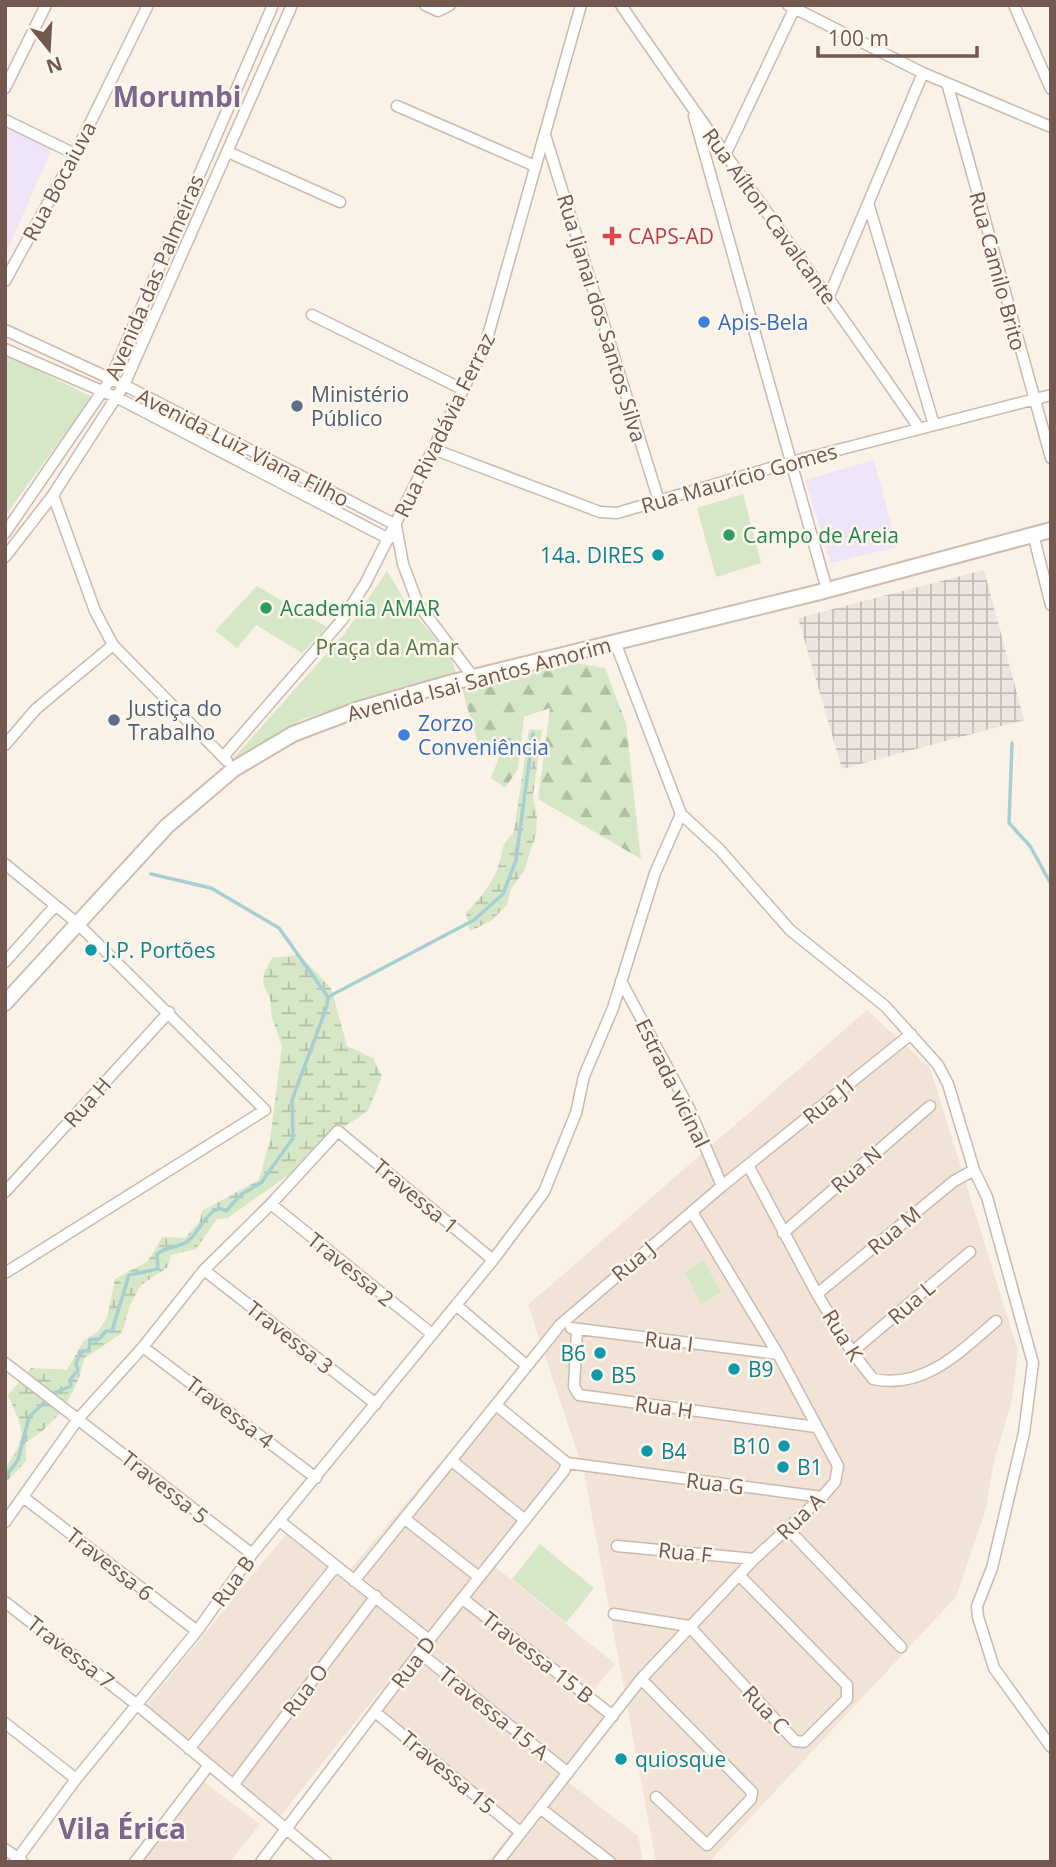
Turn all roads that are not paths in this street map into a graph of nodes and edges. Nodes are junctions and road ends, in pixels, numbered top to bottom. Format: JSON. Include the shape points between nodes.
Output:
{"nodes":[{"id":1,"x":46,"y":5,"type":"edge"},
{"id":2,"x":148,"y":5,"type":"edge"},
{"id":3,"x":273,"y":5,"type":"edge"},
{"id":4,"x":292,"y":5,"type":"edge"},
{"id":5,"x":425,"y":5,"type":"edge"},
{"id":6,"x":450,"y":5,"type":"edge"},
{"id":7,"x":581,"y":5,"type":"edge"},
{"id":8,"x":621,"y":5,"type":"edge"},
{"id":9,"x":1013,"y":5,"type":"edge"},
{"id":10,"x":793,"y":6,"type":"edge"},
{"id":11,"x":923,"y":72,"type":"junction"},
{"id":12,"x":947,"y":83,"type":"junction"},
{"id":13,"x":5,"y":88,"type":"edge"},
{"id":14,"x":1051,"y":89,"type":"edge"},
{"id":15,"x":397,"y":106,"type":"dead end"},
{"id":16,"x":692,"y":108,"type":"junction"},
{"id":17,"x":5,"y":120,"type":"edge"},
{"id":18,"x":1051,"y":127,"type":"edge"},
{"id":19,"x":545,"y":134,"type":"junction"},
{"id":20,"x":228,"y":152,"type":"junction"},
{"id":21,"x":75,"y":154,"type":"junction"},
{"id":22,"x":725,"y":155,"type":"junction"},
{"id":23,"x":535,"y":166,"type":"junction"},
{"id":24,"x":340,"y":202,"type":"dead end"},
{"id":25,"x":869,"y":205,"type":"junction"},
{"id":26,"x":5,"y":281,"type":"edge"},
{"id":27,"x":150,"y":287,"type":"junction"},
{"id":28,"x":165,"y":293,"type":"junction"},
{"id":29,"x":829,"y":296,"type":"junction"},
{"id":30,"x":312,"y":315,"type":"dead end"},
{"id":31,"x":5,"y":330,"type":"edge"},
{"id":32,"x":5,"y":349,"type":"edge"},
{"id":33,"x":110,"y":380,"type":"junction"},
{"id":34,"x":124,"y":385,"type":"junction"},
{"id":35,"x":462,"y":389,"type":"junction"},
{"id":36,"x":104,"y":391,"type":"junction"},
{"id":37,"x":1051,"y":395,"type":"edge"},
{"id":38,"x":118,"y":398,"type":"junction"},
{"id":39,"x":1033,"y":400,"type":"junction"},
{"id":40,"x":934,"y":425,"type":"junction"},
{"id":41,"x":919,"y":428,"type":"junction"},
{"id":42,"x":433,"y":449,"type":"junction"},
{"id":43,"x":1051,"y":458,"type":"edge"},
{"id":44,"x":791,"y":462,"type":"junction"},
{"id":45,"x":53,"y":495,"type":"junction"},
{"id":46,"x":659,"y":501,"type":"junction"},
{"id":47,"x":1051,"y":530,"type":"edge"},
{"id":48,"x":5,"y":533,"type":"edge"},
{"id":49,"x":394,"y":533,"type":"junction"},
{"id":50,"x":1033,"y":534,"type":"junction"},
{"id":51,"x":5,"y":557,"type":"edge"},
{"id":52,"x":827,"y":590,"type":"junction"},
{"id":53,"x":1051,"y":605,"type":"edge"},
{"id":54,"x":615,"y":642,"type":"junction"},
{"id":55,"x":113,"y":645,"type":"junction"},
{"id":56,"x":474,"y":678,"type":"junction"},
{"id":57,"x":5,"y":744,"type":"edge"},
{"id":58,"x":223,"y":757,"type":"junction"},
{"id":59,"x":234,"y":769,"type":"junction"},
{"id":60,"x":681,"y":814,"type":"junction"},
{"id":61,"x":5,"y":864,"type":"edge"},
{"id":62,"x":55,"y":906,"type":"junction"},
{"id":63,"x":77,"y":923,"type":"junction"},
{"id":64,"x":5,"y":962,"type":"edge"},
{"id":65,"x":621,"y":981,"type":"junction"},
{"id":66,"x":5,"y":1003,"type":"edge"},
{"id":67,"x":169,"y":1012,"type":"junction"},
{"id":68,"x":911,"y":1034,"type":"junction"},
{"id":69,"x":930,"y":1105,"type":"dead end"},
{"id":70,"x":748,"y":1165,"type":"junction"},
{"id":71,"x":974,"y":1170,"type":"junction"},
{"id":72,"x":722,"y":1186,"type":"junction"},
{"id":73,"x":5,"y":1192,"type":"edge"},
{"id":74,"x":271,"y":1205,"type":"junction"},
{"id":75,"x":692,"y":1212,"type":"junction"},
{"id":76,"x":783,"y":1233,"type":"junction"},
{"id":77,"x":970,"y":1252,"type":"dead end"},
{"id":78,"x":493,"y":1260,"type":"junction"},
{"id":79,"x":204,"y":1270,"type":"junction"},
{"id":80,"x":5,"y":1273,"type":"edge"},
{"id":81,"x":817,"y":1294,"type":"junction"},
{"id":82,"x":456,"y":1305,"type":"junction"},
{"id":83,"x":996,"y":1321,"type":"dead end"},
{"id":84,"x":560,"y":1325,"type":"junction"},
{"id":85,"x":577,"y":1329,"type":"junction"},
{"id":86,"x":432,"y":1334,"type":"junction"},
{"id":87,"x":143,"y":1347,"type":"junction"},
{"id":88,"x":852,"y":1352,"type":"junction"},
{"id":89,"x":778,"y":1354,"type":"junction"},
{"id":90,"x":5,"y":1363,"type":"edge"},
{"id":91,"x":526,"y":1365,"type":"junction"},
{"id":92,"x":376,"y":1404,"type":"junction"},
{"id":93,"x":496,"y":1405,"type":"junction"},
{"id":94,"x":78,"y":1419,"type":"junction"},
{"id":95,"x":816,"y":1427,"type":"junction"},
{"id":96,"x":452,"y":1461,"type":"junction"},
{"id":97,"x":567,"y":1463,"type":"junction"},
{"id":98,"x":316,"y":1478,"type":"junction"},
{"id":99,"x":23,"y":1497,"type":"junction"},
{"id":100,"x":822,"y":1497,"type":"junction"},
{"id":101,"x":405,"y":1519,"type":"junction"},
{"id":102,"x":525,"y":1520,"type":"junction"},
{"id":103,"x":5,"y":1522,"type":"edge"},
{"id":104,"x":281,"y":1522,"type":"junction"},
{"id":105,"x":788,"y":1529,"type":"junction"},
{"id":106,"x":617,"y":1546,"type":"dead end"},
{"id":107,"x":252,"y":1554,"type":"junction"},
{"id":108,"x":754,"y":1559,"type":"junction"},
{"id":109,"x":336,"y":1566,"type":"junction"},
{"id":110,"x":739,"y":1575,"type":"junction"},
{"id":111,"x":479,"y":1577,"type":"junction"},
{"id":112,"x":354,"y":1581,"type":"junction"},
{"id":113,"x":376,"y":1596,"type":"junction"},
{"id":114,"x":463,"y":1599,"type":"junction"},
{"id":115,"x":5,"y":1602,"type":"edge"},
{"id":116,"x":614,"y":1614,"type":"dead end"},
{"id":117,"x":689,"y":1626,"type":"junction"},
{"id":118,"x":197,"y":1631,"type":"junction"},
{"id":119,"x":429,"y":1640,"type":"junction"},
{"id":120,"x":901,"y":1647,"type":"dead end"},
{"id":121,"x":419,"y":1653,"type":"junction"},
{"id":122,"x":641,"y":1679,"type":"junction"},
{"id":123,"x":136,"y":1704,"type":"junction"},
{"id":124,"x":375,"y":1712,"type":"junction"},
{"id":125,"x":612,"y":1716,"type":"junction"},
{"id":126,"x":5,"y":1723,"type":"edge"},
{"id":127,"x":1051,"y":1747,"type":"edge"},
{"id":128,"x":189,"y":1749,"type":"junction"},
{"id":129,"x":209,"y":1765,"type":"junction"},
{"id":130,"x":568,"y":1773,"type":"junction"},
{"id":131,"x":76,"y":1779,"type":"junction"},
{"id":132,"x":234,"y":1784,"type":"junction"},
{"id":133,"x":656,"y":1797,"type":"dead end"},
{"id":134,"x":540,"y":1808,"type":"junction"},
{"id":135,"x":287,"y":1829,"type":"junction"},
{"id":136,"x":520,"y":1832,"type":"junction"},
{"id":137,"x":5,"y":1849,"type":"edge"},
{"id":138,"x":18,"y":1861,"type":"edge"},
{"id":139,"x":135,"y":1862,"type":"edge"},
{"id":140,"x":261,"y":1862,"type":"edge"},
{"id":141,"x":326,"y":1862,"type":"edge"},
{"id":142,"x":498,"y":1862,"type":"edge"},
{"id":143,"x":610,"y":1862,"type":"edge"}],
"edges":[{"from":1,"to":13,"type":"street"},
{"from":2,"to":21,"type":"street","name":"Rua Bocaiuva"},
{"from":3,"to":27,"type":"street","name":"Avenida das Palmeiras"},
{"from":4,"to":20,"type":"street","name":"Avenida das Palmeiras"},
{"from":5,"to":6,"type":"street","via":[[438,11]]},
{"from":7,"to":19,"type":"street","name":"Rua Rivadávia Ferraz"},
{"from":8,"to":16,"type":"street","name":"Rua Aílton Cavalcante"},
{"from":9,"to":14,"type":"street"},
{"from":10,"to":11,"type":"street"},
{"from":10,"to":22,"type":"street"},
{"from":11,"to":12,"type":"street"},
{"from":11,"to":25,"type":"street"},
{"from":12,"to":18,"type":"street"},
{"from":12,"to":39,"type":"street","name":"Rua Camilo Brito"},
{"from":15,"to":23,"type":"street"},
{"from":16,"to":22,"type":"street","name":"Rua Aílton Cavalcante"},
{"from":16,"to":44,"type":"street"},
{"from":17,"to":21,"type":"street"},
{"from":19,"to":23,"type":"street","name":"Rua Rivadávia Ferraz"},
{"from":19,"to":46,"type":"street","name":"Rua Ijanai dos Santos Silva"},
{"from":20,"to":24,"type":"street"},
{"from":20,"to":28,"type":"street","name":"Avenida das Palmeiras"},
{"from":21,"to":26,"type":"street","name":"Rua Bocaiuva"},
{"from":22,"to":29,"type":"street","name":"Rua Aílton Cavalcante"},
{"from":23,"to":35,"type":"street","name":"Rua Rivadávia Ferraz","via":[[494,323]]},
{"from":25,"to":29,"type":"street"},
{"from":25,"to":40,"type":"street"},
{"from":27,"to":28,"type":"street"},
{"from":27,"to":33,"type":"street","name":"Avenida das Palmeiras"},
{"from":28,"to":34,"type":"street","name":"Avenida das Palmeiras"},
{"from":29,"to":41,"type":"street","name":"Rua Aílton Cavalcante"},
{"from":30,"to":35,"type":"street"},
{"from":31,"to":33,"type":"street","name":"Avenida Luiz Viana Filho"},
{"from":32,"to":36,"type":"street","name":"Avenida Luiz Viana Filho"},
{"from":33,"to":34,"type":"street","name":"Avenida Luiz Viana Filho"},
{"from":33,"to":36,"type":"street","name":"Avenida das Palmeiras"},
{"from":34,"to":38,"type":"street","name":"Avenida das Palmeiras"},
{"from":34,"to":49,"type":"street","name":"Avenida Luiz Viana Filho"},
{"from":35,"to":42,"type":"street","name":"Rua Rivadávia Ferraz"},
{"from":36,"to":38,"type":"street","name":"Avenida Luiz Viana Filho"},
{"from":36,"to":48,"type":"street","name":"Avenida das Palmeiras"},
{"from":37,"to":39,"type":"street","name":"Rua Maurício Gomes"},
{"from":38,"to":45,"type":"street","name":"Avenida das Palmeiras"},
{"from":38,"to":49,"type":"street","name":"Avenida Luiz Viana Filho"},
{"from":39,"to":40,"type":"street","name":"Rua Maurício Gomes"},
{"from":39,"to":43,"type":"street","name":"Rua Camilo Brito"},
{"from":40,"to":41,"type":"street","name":"Rua Maurício Gomes"},
{"from":41,"to":44,"type":"street","name":"Rua Maurício Gomes"},
{"from":42,"to":46,"type":"street","name":"Rua Maurício Gomes","via":[[600,512],[617,513]]},
{"from":42,"to":49,"type":"street","name":"Rua Rivadávia Ferraz"},
{"from":44,"to":46,"type":"street","name":"Rua Maurício Gomes"},
{"from":44,"to":52,"type":"street"},
{"from":45,"to":51,"type":"street","name":"Avenida das Palmeiras"},
{"from":45,"to":55,"type":"street","via":[[95,611]]},
{"from":47,"to":50,"type":"main road","name":"Avenida Isai Santos Amorim"},
{"from":49,"to":56,"type":"street","via":[[418,604]]},
{"from":49,"to":58,"type":"street","name":"Rua Rivadávia Ferraz","via":[[342,620]]},
{"from":50,"to":52,"type":"main road","name":"Avenida Isai Santos Amorim"},
{"from":50,"to":53,"type":"street"},
{"from":52,"to":54,"type":"main road","name":"Avenida Isai Santos Amorim"},
{"from":54,"to":56,"type":"main road","name":"Avenida Isai Santos Amorim"},
{"from":54,"to":60,"type":"street"},
{"from":55,"to":57,"type":"street","via":[[36,709]]},
{"from":55,"to":58,"type":"street"},
{"from":56,"to":59,"type":"main road","name":"Avenida Isai Santos Amorim","via":[[321,723]]},
{"from":58,"to":59,"type":"street"},
{"from":59,"to":63,"type":"main road","name":"Avenida Isai Santos Amorim","via":[[167,826]]},
{"from":60,"to":65,"type":"street","name":"Rua B","via":[[649,890]]},
{"from":60,"to":68,"type":"street","via":[[720,850],[790,930],[870,992]]},
{"from":61,"to":62,"type":"street"},
{"from":62,"to":63,"type":"street"},
{"from":62,"to":64,"type":"street"},
{"from":63,"to":66,"type":"main road","name":"Avenida Isai Santos Amorim"},
{"from":63,"to":67,"type":"street"},
{"from":65,"to":72,"type":"street","name":"Estrada vicinal","via":[[689,1108]]},
{"from":65,"to":78,"type":"street","name":"Rua B","via":[[544,1192]]},
{"from":67,"to":73,"type":"street","name":"Rua H"},
{"from":67,"to":80,"type":"street","via":[[265,1110]]},
{"from":68,"to":70,"type":"street","name":"Rua J1"},
{"from":68,"to":71,"type":"street","via":[[948,1084]]},
{"from":69,"to":76,"type":"street","name":"Rua N"},
{"from":70,"to":72,"type":"street","name":"Rua J"},
{"from":70,"to":76,"type":"street","name":"Rua K"},
{"from":71,"to":81,"type":"street","name":"Rua M","via":[[954,1181]]},
{"from":71,"to":127,"type":"street","via":[[987,1197],[1033,1363],[1024,1433],[992,1568],[977,1606],[978,1617],[998,1676]]},
{"from":72,"to":75,"type":"street","name":"Rua J"},
{"from":74,"to":78,"type":"street","name":"Travessa 1","via":[[338,1131]]},
{"from":74,"to":79,"type":"street"},
{"from":74,"to":86,"type":"street","name":"Travessa 2"},
{"from":75,"to":84,"type":"street","name":"Rua J"},
{"from":75,"to":89,"type":"street","name":"Rua A"},
{"from":76,"to":81,"type":"street","name":"Rua K"},
{"from":77,"to":88,"type":"street","name":"Rua L"},
{"from":78,"to":82,"type":"street","name":"Rua B"},
{"from":79,"to":87,"type":"street"},
{"from":79,"to":92,"type":"street","name":"Travessa 3"},
{"from":81,"to":88,"type":"street","name":"Rua K"},
{"from":82,"to":86,"type":"street","name":"Rua B"},
{"from":82,"to":91,"type":"street"},
{"from":83,"to":88,"type":"street","name":"Rua K","via":[[946,1364],[926,1374],[873,1379]]},
{"from":84,"to":85,"type":"street","name":"Rua I"},
{"from":84,"to":91,"type":"street","name":"Rua J"},
{"from":85,"to":89,"type":"street","name":"Rua I"},
{"from":85,"to":95,"type":"street","name":"Rua H","via":[[574,1387],[579,1395]]},
{"from":86,"to":92,"type":"street","name":"Rua B"},
{"from":87,"to":94,"type":"street"},
{"from":87,"to":98,"type":"street","name":"Travessa 4"},
{"from":89,"to":95,"type":"street","name":"Rua A"},
{"from":90,"to":94,"type":"street","name":"Travessa 5"},
{"from":91,"to":93,"type":"street"},
{"from":92,"to":98,"type":"street","name":"Rua B"},
{"from":93,"to":96,"type":"street"},
{"from":93,"to":97,"type":"street"},
{"from":94,"to":99,"type":"street"},
{"from":94,"to":107,"type":"street","name":"Travessa 5"},
{"from":95,"to":100,"type":"street","name":"Rua A","via":[[838,1466],[835,1482]]},
{"from":96,"to":101,"type":"street"},
{"from":96,"to":102,"type":"street"},
{"from":97,"to":100,"type":"street","name":"Rua G"},
{"from":97,"to":102,"type":"street","name":"Rua D"},
{"from":98,"to":104,"type":"street","name":"Rua B"},
{"from":99,"to":103,"type":"street"},
{"from":99,"to":118,"type":"street","name":"Travessa 6"},
{"from":100,"to":105,"type":"street","name":"Rua A"},
{"from":101,"to":111,"type":"street"},
{"from":101,"to":112,"type":"street"},
{"from":102,"to":111,"type":"street","name":"Rua D"},
{"from":104,"to":107,"type":"street","name":"Rua B"},
{"from":104,"to":109,"type":"street"},
{"from":105,"to":108,"type":"street","name":"Rua A"},
{"from":105,"to":120,"type":"street"},
{"from":106,"to":108,"type":"street","name":"Rua F"},
{"from":107,"to":118,"type":"street","name":"Rua B"},
{"from":108,"to":110,"type":"street","name":"Rua A"},
{"from":109,"to":112,"type":"street"},
{"from":109,"to":128,"type":"street"},
{"from":110,"to":117,"type":"street","name":"Rua A"},
{"from":110,"to":117,"type":"street","name":"Rua C","via":[[847,1685],[847,1699],[804,1742],[797,1742]]},
{"from":111,"to":114,"type":"street","name":"Rua D"},
{"from":112,"to":113,"type":"street"},
{"from":113,"to":119,"type":"street"},
{"from":113,"to":132,"type":"street","name":"Rua O"},
{"from":114,"to":119,"type":"street","name":"Rua D"},
{"from":114,"to":125,"type":"street","name":"Travessa 15 B"},
{"from":115,"to":123,"type":"street","name":"Travessa 7"},
{"from":116,"to":117,"type":"street"},
{"from":117,"to":122,"type":"street","name":"Rua A"},
{"from":118,"to":123,"type":"street","name":"Rua B"},
{"from":119,"to":121,"type":"street","name":"Rua D"},
{"from":121,"to":124,"type":"street","name":"Rua D"},
{"from":121,"to":130,"type":"street","name":"Travessa 15 A"},
{"from":122,"to":125,"type":"street","name":"Rua A"},
{"from":122,"to":133,"type":"street","via":[[752,1792],[751,1799],[707,1845]]},
{"from":123,"to":128,"type":"street","name":"Travessa 7"},
{"from":123,"to":131,"type":"street","name":"Rua B"},
{"from":124,"to":135,"type":"street","name":"Rua D"},
{"from":124,"to":136,"type":"street","name":"Travessa 15"},
{"from":125,"to":130,"type":"street","name":"Rua A"},
{"from":126,"to":131,"type":"street"},
{"from":128,"to":129,"type":"street","name":"Travessa 7"},
{"from":129,"to":132,"type":"street","name":"Travessa 7"},
{"from":129,"to":139,"type":"street"},
{"from":130,"to":134,"type":"street","name":"Rua A"},
{"from":131,"to":138,"type":"street","name":"Rua B"},
{"from":132,"to":135,"type":"street","name":"Travessa 7"},
{"from":134,"to":136,"type":"street","name":"Rua A"},
{"from":134,"to":143,"type":"street"},
{"from":135,"to":140,"type":"street","name":"Rua D"},
{"from":135,"to":141,"type":"street","name":"Travessa 7"},
{"from":136,"to":142,"type":"street","name":"Rua A"},
{"from":137,"to":138,"type":"street"}]}
